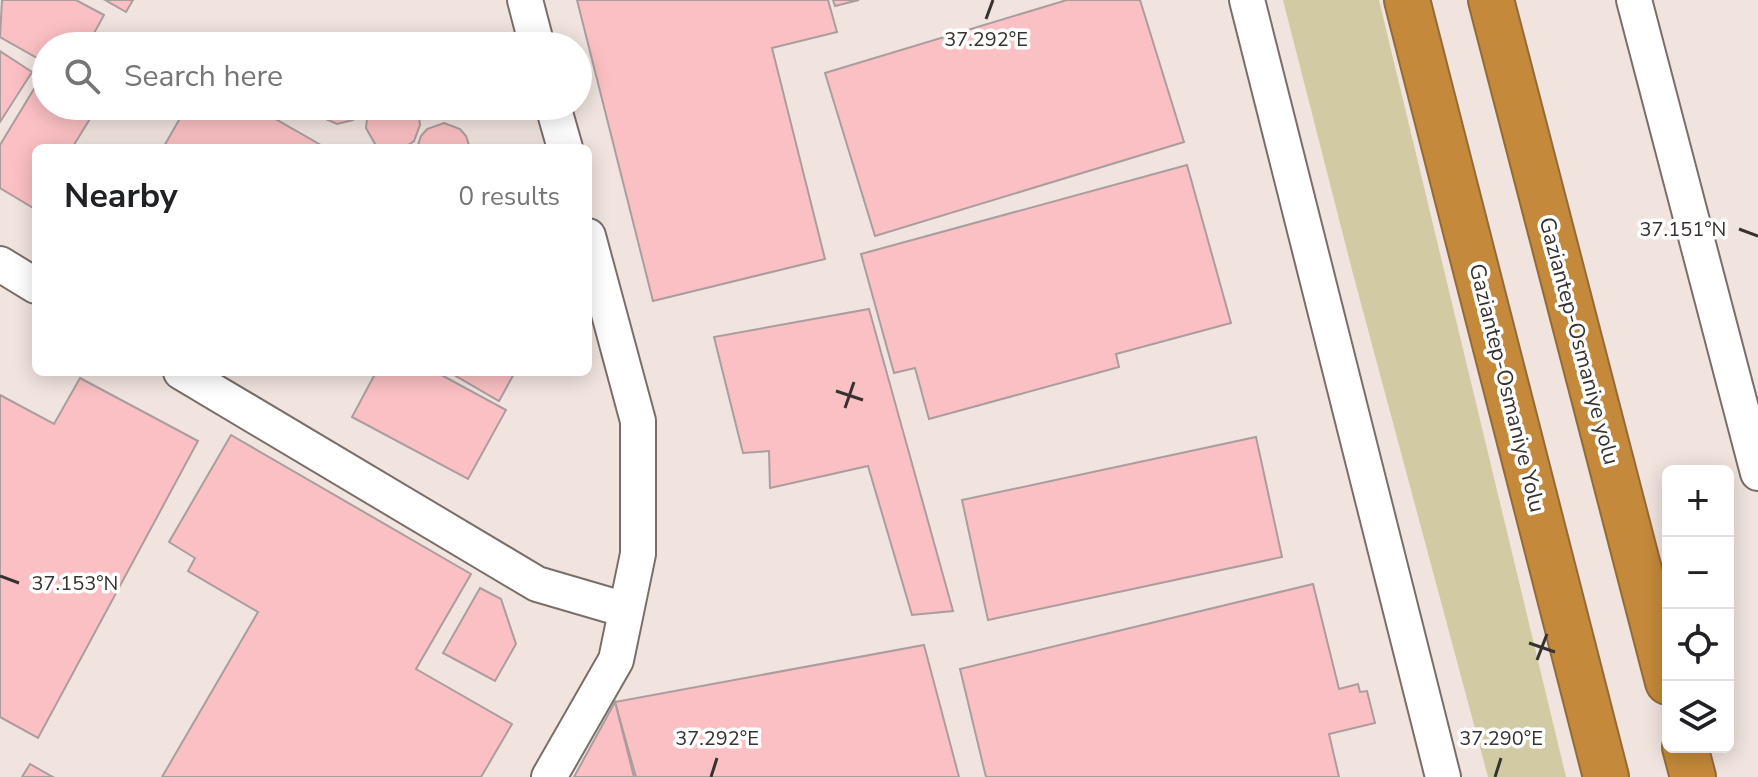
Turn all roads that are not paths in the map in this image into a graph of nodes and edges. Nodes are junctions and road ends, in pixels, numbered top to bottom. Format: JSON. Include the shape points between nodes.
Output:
{"nodes":[{"id":1,"x":525,"y":0,"type":"edge"},
{"id":2,"x":1247,"y":0,"type":"edge"},
{"id":3,"x":1407,"y":0,"type":"edge"},
{"id":4,"x":1491,"y":0,"type":"edge"},
{"id":5,"x":1634,"y":0,"type":"edge"},
{"id":6,"x":533,"y":32,"type":"edge"},
{"id":7,"x":557,"y":120,"type":"edge"},
{"id":8,"x":564,"y":144,"type":"edge"},
{"id":9,"x":592,"y":251,"type":"edge"},
{"id":10,"x":0,"y":264,"type":"edge"},
{"id":11,"x":32,"y":284,"type":"edge"},
{"id":12,"x":188,"y":376,"type":"edge"},
{"id":13,"x":1758,"y":473,"type":"edge"},
{"id":14,"x":626,"y":610,"type":"junction"},
{"id":15,"x":1668,"y":681,"type":"edge"},
{"id":16,"x":1687,"y":753,"type":"edge"},
{"id":17,"x":549,"y":777,"type":"edge"},
{"id":18,"x":1443,"y":777,"type":"edge"},
{"id":19,"x":1606,"y":777,"type":"edge"},
{"id":20,"x":1693,"y":777,"type":"edge"}],
"edges":[{"from":1,"to":6,"type":"street"},
{"from":2,"to":18,"type":"street"},
{"from":3,"to":19,"type":"highway","name":"Gaziantep-Osmaniye Yolu"},
{"from":4,"to":15,"type":"highway","name":"Gaziantep-Osmaniye yolu"},
{"from":5,"to":13,"type":"street"},
{"from":7,"to":8,"type":"street"},
{"from":9,"to":14,"type":"street","via":[[638,421],[638,554]]},
{"from":10,"to":11,"type":"street"},
{"from":12,"to":14,"type":"street","via":[[537,584]]},
{"from":14,"to":17,"type":"street","via":[[616,660]]},
{"from":16,"to":20,"type":"highway"}]}
